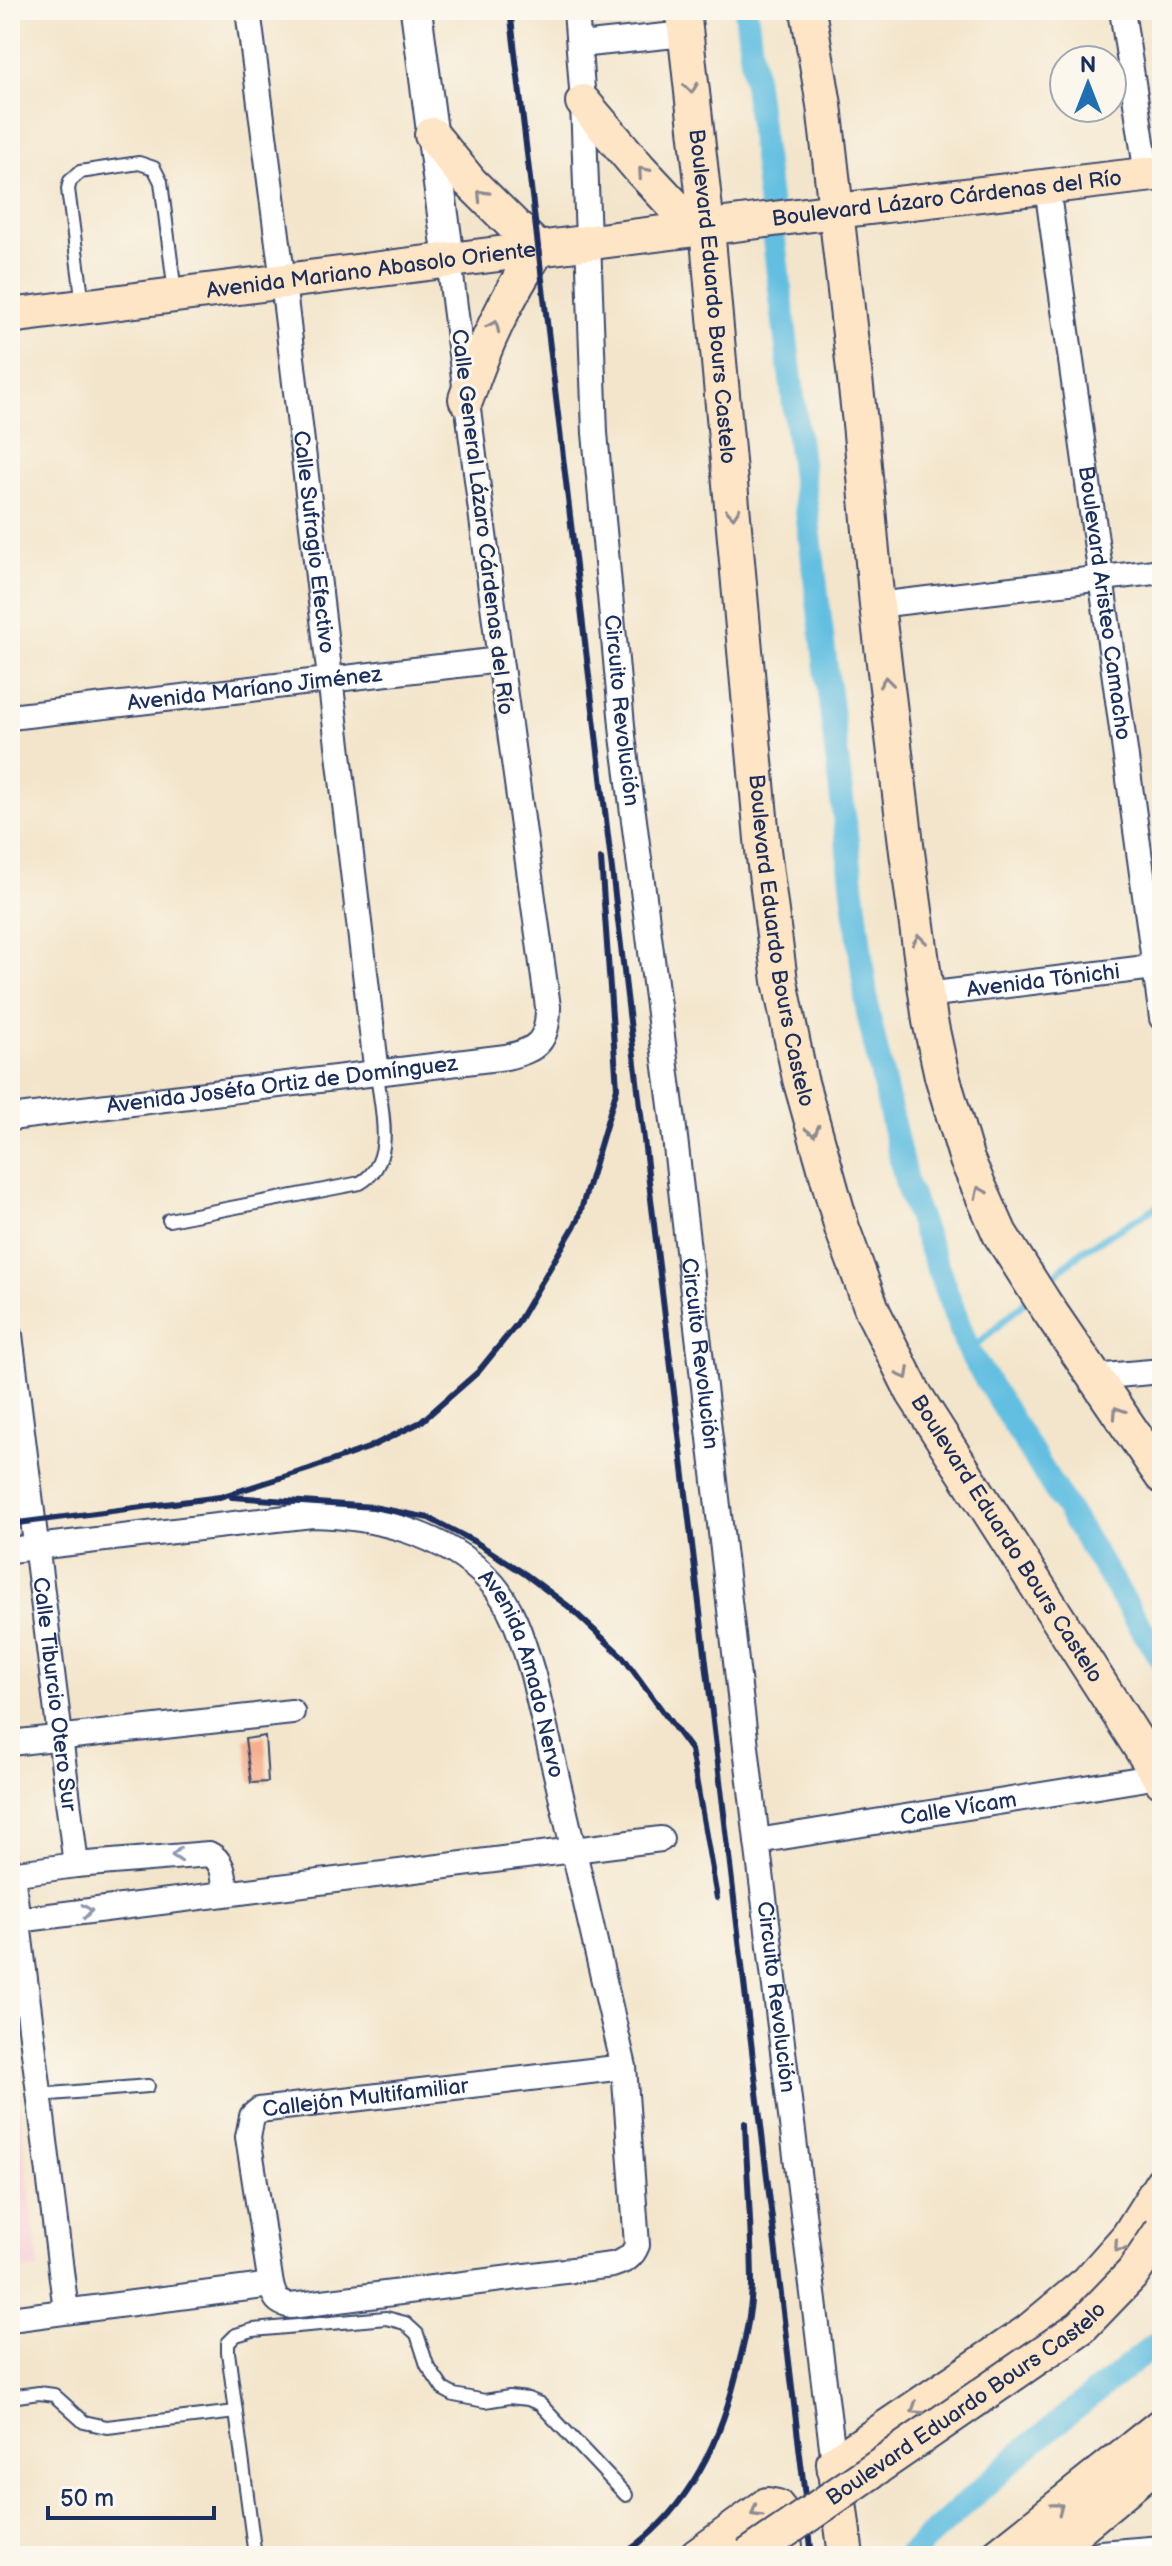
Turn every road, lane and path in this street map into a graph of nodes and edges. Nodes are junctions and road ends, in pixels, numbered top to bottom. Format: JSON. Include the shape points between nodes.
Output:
{"nodes":[{"id":1,"x":248,"y":10,"type":"edge"},
{"id":2,"x":416,"y":10,"type":"edge"},
{"id":3,"x":576,"y":10,"type":"edge"},
{"id":4,"x":808,"y":10,"type":"edge"},
{"id":5,"x":1122,"y":10,"type":"edge"},
{"id":6,"x":684,"y":22,"type":"edge"},
{"id":7,"x":579,"y":45,"type":"junction"},
{"id":8,"x":583,"y":102,"type":"junction"},
{"id":9,"x":432,"y":135,"type":"junction"},
{"id":10,"x":1154,"y":174,"type":"edge"},
{"id":11,"x":1047,"y":187,"type":"junction"},
{"id":12,"x":827,"y":212,"type":"junction"},
{"id":13,"x":712,"y":227,"type":"junction"},
{"id":14,"x":587,"y":243,"type":"junction"},
{"id":15,"x":538,"y":249,"type":"junction"},
{"id":16,"x":449,"y":260,"type":"junction"},
{"id":17,"x":283,"y":282,"type":"junction"},
{"id":18,"x":175,"y":295,"type":"junction"},
{"id":19,"x":83,"y":307,"type":"junction"},
{"id":20,"x":10,"y":316,"type":"edge"},
{"id":21,"x":466,"y":399,"type":"junction"},
{"id":22,"x":1162,"y":571,"type":"edge"},
{"id":23,"x":1102,"y":578,"type":"junction"},
{"id":24,"x":877,"y":605,"type":"junction"},
{"id":25,"x":500,"y":660,"type":"junction"},
{"id":26,"x":330,"y":679,"type":"junction"},
{"id":27,"x":10,"y":717,"type":"edge"},
{"id":28,"x":1158,"y":967,"type":"edge"},
{"id":29,"x":926,"y":995,"type":"junction"},
{"id":30,"x":1162,"y":1018,"type":"edge"},
{"id":31,"x":546,"y":1034,"type":"joint"},
{"id":32,"x":377,"y":1074,"type":"junction"},
{"id":33,"x":10,"y":1118,"type":"edge"},
{"id":34,"x":169,"y":1220,"type":"dead end"},
{"id":35,"x":11,"y":1348,"type":"edge"},
{"id":36,"x":1162,"y":1371,"type":"edge"},
{"id":37,"x":1094,"y":1377,"type":"junction"},
{"id":38,"x":1162,"y":1476,"type":"edge"},
{"id":39,"x":37,"y":1547,"type":"junction"},
{"id":40,"x":10,"y":1550,"type":"edge"},
{"id":41,"x":292,"y":1712,"type":"dead end"},
{"id":42,"x":61,"y":1737,"type":"junction"},
{"id":43,"x":10,"y":1743,"type":"edge"},
{"id":44,"x":1160,"y":1778,"type":"edge"},
{"id":45,"x":661,"y":1839,"type":"dead end"},
{"id":46,"x":757,"y":1841,"type":"junction"},
{"id":47,"x":575,"y":1852,"type":"junction"},
{"id":48,"x":76,"y":1865,"type":"junction"},
{"id":49,"x":11,"y":1874,"type":"edge"},
{"id":50,"x":226,"y":1892,"type":"junction"},
{"id":51,"x":14,"y":1920,"type":"edge"},
{"id":52,"x":624,"y":2067,"type":"junction"},
{"id":53,"x":148,"y":2086,"type":"dead end"},
{"id":54,"x":39,"y":2095,"type":"junction"},
{"id":55,"x":1162,"y":2183,"type":"edge"},
{"id":56,"x":1162,"y":2230,"type":"edge"},
{"id":57,"x":275,"y":2295,"type":"junction"},
{"id":58,"x":66,"y":2311,"type":"junction"},
{"id":59,"x":10,"y":2319,"type":"edge"},
{"id":60,"x":10,"y":2397,"type":"edge"},
{"id":61,"x":236,"y":2412,"type":"junction"},
{"id":62,"x":1162,"y":2425,"type":"edge"},
{"id":63,"x":1162,"y":2459,"type":"edge"},
{"id":64,"x":834,"y":2463,"type":"junction"},
{"id":65,"x":626,"y":2495,"type":"dead end"},
{"id":66,"x":1162,"y":2551,"type":"edge"},
{"id":67,"x":255,"y":2556,"type":"edge"},
{"id":68,"x":697,"y":2556,"type":"edge"},
{"id":69,"x":748,"y":2556,"type":"edge"},
{"id":70,"x":786,"y":2556,"type":"edge"},
{"id":71,"x":846,"y":2556,"type":"edge"},
{"id":72,"x":997,"y":2556,"type":"edge"},
{"id":73,"x":1045,"y":2556,"type":"edge"},
{"id":74,"x":1101,"y":2556,"type":"edge"}],
"edges":[{"from":1,"to":17,"type":"street","name":"Calle Sufragio Efectivo"},
{"from":2,"to":9,"type":"street","name":"Calle General Lázaro Cárdenas del Río"},
{"from":3,"to":7,"type":"street","name":"Circuito Revolución"},
{"from":4,"to":12,"type":"main road","via":[[824,105]]},
{"from":5,"to":10,"type":"street"},
{"from":6,"to":7,"type":"street"},
{"from":6,"to":13,"type":"main road","name":"Boulevard Eduardo Bours Castelo","one_way":true},
{"from":7,"to":8,"type":"street","name":"Circuito Revolución"},
{"from":13,"to":8,"type":"main road","one_way":true,"via":[[639,168]]},
{"from":8,"to":14,"type":"street","name":"Circuito Revolución"},
{"from":15,"to":9,"type":"main road","one_way":true,"via":[[479,192]]},
{"from":9,"to":16,"type":"street","name":"Calle General Lázaro Cárdenas del Río"},
{"from":10,"to":11,"type":"main road","name":"Boulevard Lázaro Cárdenas del Río"},
{"from":11,"to":12,"type":"main road","name":"Boulevard Lázaro Cárdenas del Río"},
{"from":11,"to":23,"type":"street","name":"Boulevard Aristeo Camacho"},
{"from":12,"to":13,"type":"main road","name":"Boulevard Lázaro Cárdenas del Río"},
{"from":12,"to":24,"type":"main road","via":[[860,423]]},
{"from":13,"to":14,"type":"main road","name":"Avenida Mariano Abasolo Oriente"},
{"from":13,"to":44,"type":"main road","name":"Boulevard Eduardo Bours Castelo","one_way":true,"via":[[772,928],[794,1053],[823,1168],[862,1285],[913,1392]]},
{"from":14,"to":15,"type":"main road","name":"Avenida Mariano Abasolo Oriente"},
{"from":14,"to":46,"type":"street","name":"Circuito Revolución","via":[[595,433],[623,736]]},
{"from":15,"to":16,"type":"main road","name":"Avenida Mariano Abasolo Oriente"},
{"from":21,"to":15,"type":"main road","one_way":true,"via":[[500,312]]},
{"from":16,"to":17,"type":"main road","name":"Avenida Mariano Abasolo Oriente"},
{"from":16,"to":21,"type":"street","name":"Calle General Lázaro Cárdenas del Río"},
{"from":17,"to":18,"type":"main road","name":"Avenida Mariano Abasolo Oriente"},
{"from":17,"to":26,"type":"street","name":"Calle Sufragio Efectivo"},
{"from":18,"to":19,"type":"main road","name":"Avenida Mariano Abasolo Oriente"},
{"from":18,"to":19,"type":"lane","via":[[161,182],[154,168],[139,163],[80,172],[70,181]]},
{"from":19,"to":20,"type":"main road","name":"Avenida Mariano Abasolo Oriente"},
{"from":21,"to":25,"type":"street","name":"Calle General Lázaro Cárdenas del Río"},
{"from":22,"to":23,"type":"street"},
{"from":23,"to":24,"type":"street"},
{"from":23,"to":28,"type":"street","name":"Boulevard Aristeo Camacho"},
{"from":29,"to":24,"type":"main road","one_way":true},
{"from":25,"to":26,"type":"street","name":"Avenida Maríano Jiménez"},
{"from":25,"to":31,"type":"street","name":"Calle General Lázaro Cárdenas del Río","via":[[548,1007]]},
{"from":26,"to":27,"type":"street","name":"Avenida Maríano Jiménez"},
{"from":26,"to":32,"type":"street","name":"Calle Sufragio Efectivo"},
{"from":28,"to":29,"type":"street","name":"Avenida Tónichi"},
{"from":28,"to":30,"type":"street","name":"Boulevard Aristeo Camacho"},
{"from":37,"to":29,"type":"main road","one_way":true,"via":[[1006,1245],[976,1184],[949,1105]]},
{"from":31,"to":32,"type":"street","name":"Avenida Joséfa Ortiz de Domínguez","via":[[524,1053]]},
{"from":32,"to":33,"type":"street","name":"Avenida Joséfa Ortiz de Domínguez"},
{"from":32,"to":34,"type":"lane","via":[[383,1151],[373,1176],[360,1183]]},
{"from":35,"to":39,"type":"street","name":"Calle Tiburcio Otero Sur"},
{"from":36,"to":37,"type":"street"},
{"from":38,"to":37,"type":"main road","one_way":true},
{"from":39,"to":40,"type":"street","name":"Avenida Amado Nervo"},
{"from":39,"to":42,"type":"street","name":"Calle Tiburcio Otero Sur"},
{"from":39,"to":47,"type":"street","name":"Avenida Amado Nervo","via":[[312,1515],[380,1522],[438,1544],[489,1580],[521,1635]]},
{"from":41,"to":42,"type":"street"},
{"from":42,"to":43,"type":"street"},
{"from":42,"to":48,"type":"street","name":"Calle Tiburcio Otero Sur"},
{"from":44,"to":46,"type":"street","name":"Calle Vícam"},
{"from":45,"to":47,"type":"street"},
{"from":46,"to":64,"type":"street","name":"Circuito Revolución"},
{"from":47,"to":50,"type":"street"},
{"from":47,"to":52,"type":"street","name":"Avenida Amado Nervo"},
{"from":48,"to":49,"type":"street"},
{"from":50,"to":48,"type":"street","one_way":true,"via":[[222,1867],[209,1854]]},
{"from":49,"to":51,"type":"street"},
{"from":51,"to":50,"type":"street","one_way":true},
{"from":51,"to":54,"type":"street"},
{"from":52,"to":57,"type":"street","name":"Avenida Amado Nervo","via":[[638,2235],[633,2255],[624,2261],[291,2306]]},
{"from":52,"to":57,"type":"street","name":"Callejón Multifamiliar","via":[[259,2110],[252,2116],[248,2137]]},
{"from":53,"to":54,"type":"lane"},
{"from":54,"to":58,"type":"street"},
{"from":55,"to":64,"type":"main road","one_way":true,"via":[[1128,2237],[1088,2282],[1028,2332]]},
{"from":56,"to":69,"type":"main road","name":"Boulevard Eduardo Bours Castelo","bridge":true,"via":[[1133,2273],[1081,2327]]},
{"from":57,"to":58,"type":"street"},
{"from":58,"to":59,"type":"street"},
{"from":60,"to":61,"type":"lane","via":[[54,2395],[84,2422],[107,2427]]},
{"from":61,"to":65,"type":"lane","via":[[228,2352],[236,2335],[386,2318],[405,2323],[417,2334],[427,2365],[443,2389],[485,2401],[509,2397],[540,2404]]},
{"from":61,"to":67,"type":"lane"},
{"from":72,"to":62,"type":"main road","one_way":true},
{"from":63,"to":73,"type":"main road"},
{"from":64,"to":71,"type":"main road"},
{"from":66,"to":74,"type":"street"},
{"from":70,"to":68,"type":"main road","one_way":true,"via":[[781,2512],[771,2505]]}]}
